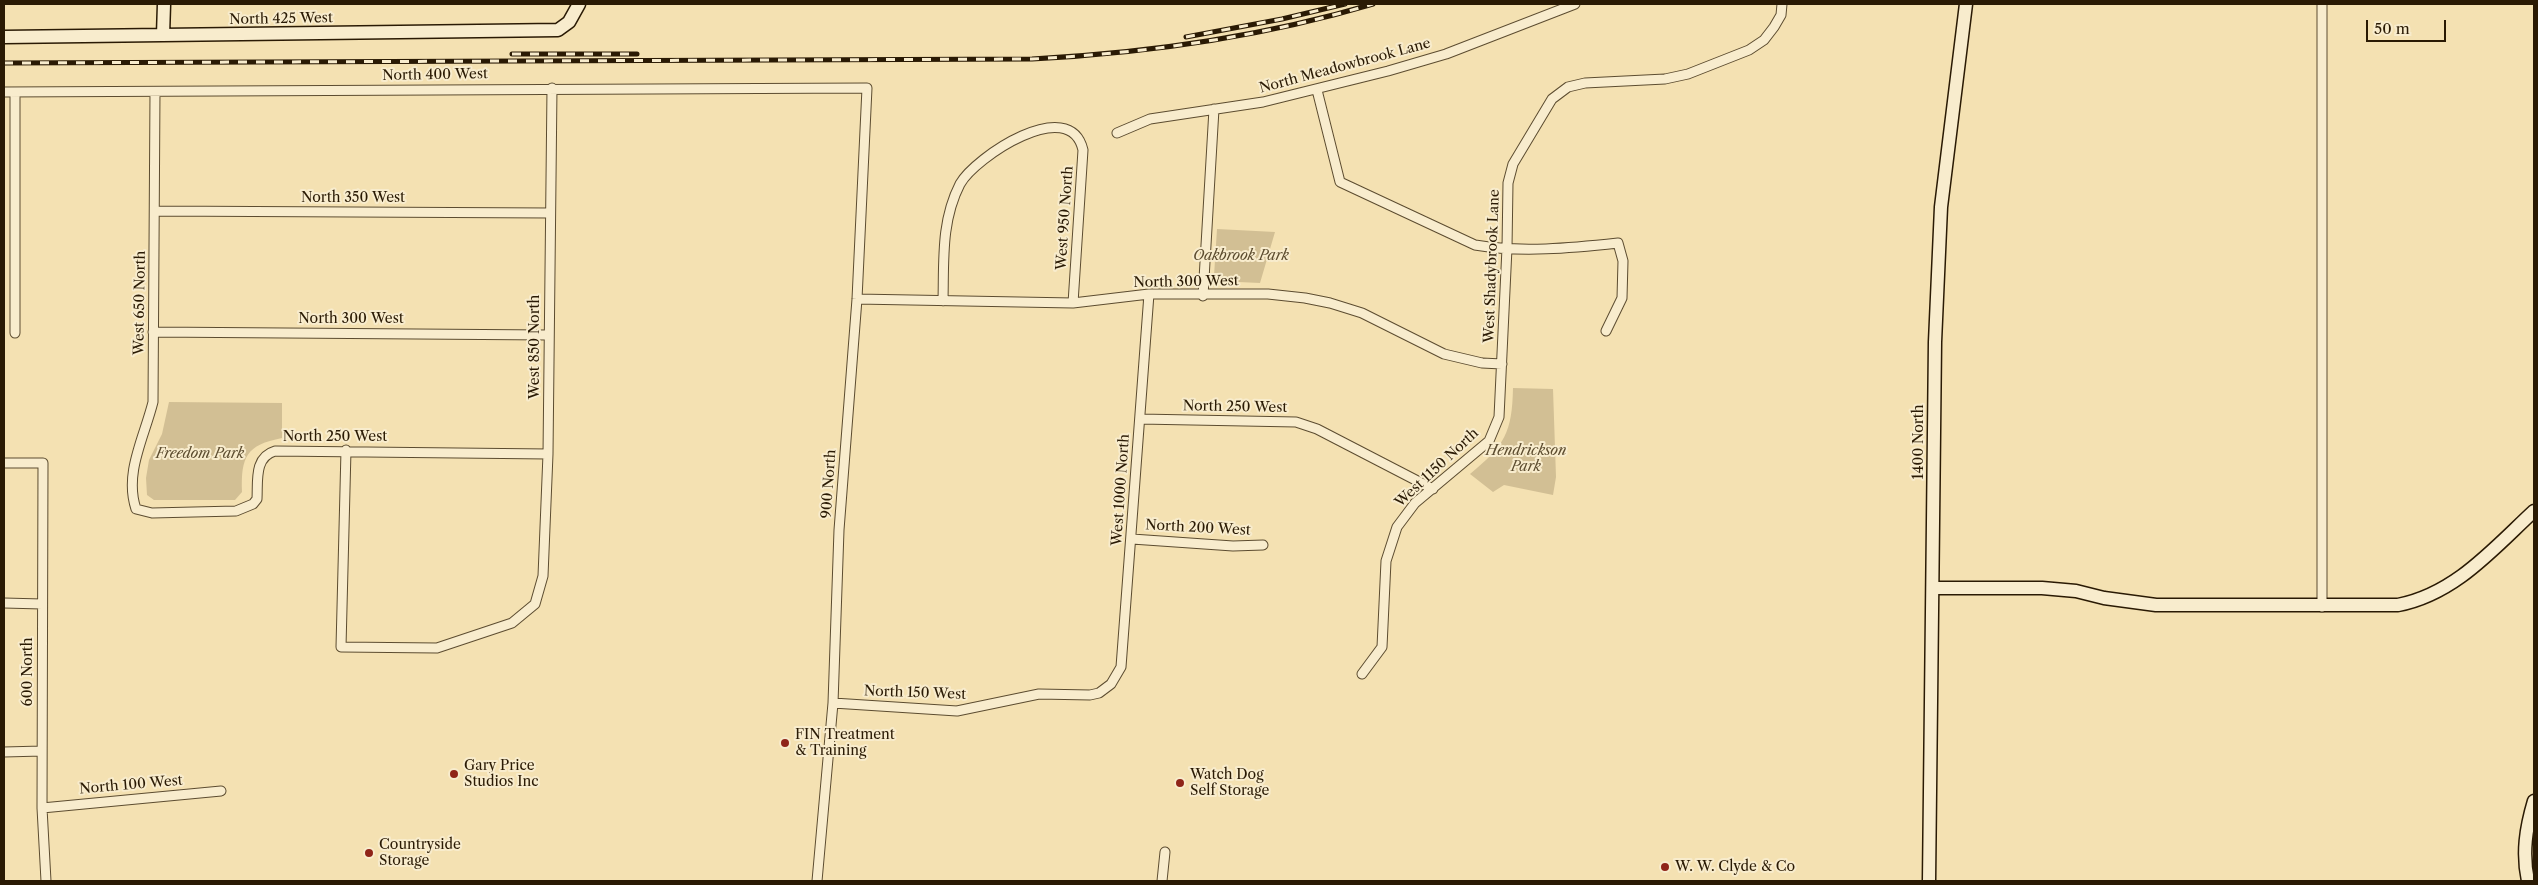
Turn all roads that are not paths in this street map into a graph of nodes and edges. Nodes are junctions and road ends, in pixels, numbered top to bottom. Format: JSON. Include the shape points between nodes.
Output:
{"nodes":[{"id":1,"x":164,"y":4,"type":"edge"},
{"id":2,"x":579,"y":4,"type":"edge"},
{"id":3,"x":1575,"y":4,"type":"edge"},
{"id":4,"x":1782,"y":4,"type":"edge"},
{"id":5,"x":1966,"y":4,"type":"edge"},
{"id":6,"x":2322,"y":4,"type":"edge"},
{"id":7,"x":163,"y":35,"type":"junction"},
{"id":8,"x":4,"y":37,"type":"edge"},
{"id":9,"x":552,"y":88,"type":"junction"},
{"id":10,"x":868,"y":88,"type":"joint"},
{"id":11,"x":1317,"y":90,"type":"junction"},
{"id":12,"x":4,"y":92,"type":"edge"},
{"id":13,"x":15,"y":92,"type":"junction"},
{"id":14,"x":155,"y":92,"type":"junction"},
{"id":15,"x":1214,"y":109,"type":"junction"},
{"id":16,"x":1117,"y":133,"type":"dead end"},
{"id":17,"x":155,"y":211,"type":"junction"},
{"id":18,"x":550,"y":212,"type":"junction"},
{"id":19,"x":1507,"y":248,"type":"junction"},
{"id":20,"x":1149,"y":294,"type":"junction"},
{"id":21,"x":1203,"y":296,"type":"junction"},
{"id":22,"x":857,"y":299,"type":"junction"},
{"id":23,"x":943,"y":301,"type":"junction"},
{"id":24,"x":1073,"y":303,"type":"junction"},
{"id":25,"x":1606,"y":330,"type":"dead end"},
{"id":26,"x":153,"y":332,"type":"junction"},
{"id":27,"x":15,"y":334,"type":"dead end"},
{"id":28,"x":548,"y":335,"type":"junction"},
{"id":29,"x":1502,"y":364,"type":"junction"},
{"id":30,"x":1140,"y":419,"type":"junction"},
{"id":31,"x":346,"y":450,"type":"junction"},
{"id":32,"x":548,"y":454,"type":"junction"},
{"id":33,"x":4,"y":463,"type":"edge"},
{"id":34,"x":1433,"y":489,"type":"junction"},
{"id":35,"x":136,"y":509,"type":"joint"},
{"id":36,"x":2534,"y":511,"type":"edge"},
{"id":37,"x":1132,"y":539,"type":"junction"},
{"id":38,"x":1263,"y":544,"type":"dead end"},
{"id":39,"x":1933,"y":588,"type":"junction"},
{"id":40,"x":4,"y":604,"type":"edge"},
{"id":41,"x":42,"y":604,"type":"junction"},
{"id":42,"x":2322,"y":606,"type":"junction"},
{"id":43,"x":1362,"y":674,"type":"dead end"},
{"id":44,"x":1111,"y":684,"type":"joint"},
{"id":45,"x":833,"y":703,"type":"junction"},
{"id":46,"x":42,"y":751,"type":"junction"},
{"id":47,"x":4,"y":752,"type":"edge"},
{"id":48,"x":221,"y":791,"type":"dead end"},
{"id":49,"x":2534,"y":802,"type":"edge"},
{"id":50,"x":42,"y":808,"type":"junction"},
{"id":51,"x":1165,"y":852,"type":"dead end"},
{"id":52,"x":46,"y":881,"type":"edge"},
{"id":53,"x":817,"y":881,"type":"edge"},
{"id":54,"x":1162,"y":881,"type":"edge"},
{"id":55,"x":1929,"y":881,"type":"edge"},
{"id":56,"x":2528,"y":881,"type":"edge"}],
"edges":[{"from":1,"to":7,"type":"street"},
{"from":2,"to":7,"type":"street","name":"North 425 West","via":[[569,22],[558,30]]},
{"from":3,"to":11,"type":"street","name":"North Meadowbrook Lane","via":[[1438,56]]},
{"from":4,"to":19,"type":"street","name":"West Shadybrook Lane","via":[[1781,15],[1764,40],[1749,50],[1688,74],[1665,79],[1584,83],[1558,92],[1514,164],[1506,197]]},
{"from":5,"to":39,"type":"street","name":"1400 North","via":[[1941,207],[1935,342]]},
{"from":6,"to":42,"type":"street"},
{"from":7,"to":8,"type":"street","name":"North 425 West"},
{"from":9,"to":10,"type":"street","name":"North 400 West"},
{"from":9,"to":14,"type":"street","name":"North 400 West"},
{"from":9,"to":18,"type":"street","name":"West 850 North"},
{"from":10,"to":22,"type":"street","name":"900 North"},
{"from":11,"to":15,"type":"street","name":"North Meadowbrook Lane"},
{"from":11,"to":19,"type":"street","via":[[1340,182],[1474,245]]},
{"from":12,"to":13,"type":"street","name":"North 400 West"},
{"from":13,"to":14,"type":"street","name":"North 400 West"},
{"from":13,"to":27,"type":"street"},
{"from":14,"to":17,"type":"street","name":"West 650 North"},
{"from":15,"to":16,"type":"street","name":"North Meadowbrook Lane","via":[[1150,119]]},
{"from":15,"to":21,"type":"street"},
{"from":17,"to":18,"type":"street","name":"North 350 West"},
{"from":17,"to":26,"type":"street","name":"West 650 North"},
{"from":18,"to":28,"type":"street","name":"West 850 North"},
{"from":19,"to":25,"type":"street","via":[[1618,243],[1623,260],[1622,298]]},
{"from":19,"to":29,"type":"street","name":"West Shadybrook Lane"},
{"from":20,"to":21,"type":"street","name":"North 300 West"},
{"from":20,"to":24,"type":"street","name":"North 300 West"},
{"from":20,"to":30,"type":"street","name":"West 1000 North"},
{"from":21,"to":29,"type":"street","name":"North 300 West","via":[[1268,294],[1330,303],[1362,313],[1444,354]]},
{"from":22,"to":23,"type":"street","name":"North 300 West"},
{"from":22,"to":45,"type":"street","name":"900 North","via":[[839,530]]},
{"from":23,"to":24,"type":"street","name":"North 300 West"},
{"from":23,"to":24,"type":"street","name":"West 950 North","via":[[945,230],[948,213],[962,182],[977,165],[1019,137],[1035,130],[1059,128],[1078,137],[1083,150]]},
{"from":26,"to":28,"type":"street","name":"North 300 West"},
{"from":26,"to":35,"type":"street","name":"West 650 North","via":[[153,402],[132,469],[131,494]]},
{"from":28,"to":32,"type":"street","name":"West 850 North"},
{"from":29,"to":34,"type":"street","name":"West 1150 North","via":[[1499,417],[1489,440]]},
{"from":30,"to":34,"type":"street","name":"North 250 West","via":[[1296,422],[1317,429]]},
{"from":30,"to":37,"type":"street","name":"West 1000 North"},
{"from":31,"to":32,"type":"street","name":"North 250 West"},
{"from":31,"to":32,"type":"street","name":"West 850 North","via":[[341,648],[436,648],[512,623],[535,604],[543,576]]},
{"from":31,"to":35,"type":"street","name":"North 250 West","via":[[268,453],[259,465],[257,499],[236,511],[152,513]]},
{"from":33,"to":41,"type":"street","name":"600 North","via":[[43,463]]},
{"from":34,"to":43,"type":"street","name":"West 1150 North","via":[[1396,527],[1386,561],[1382,647]]},
{"from":36,"to":42,"type":"street","via":[[2454,583],[2419,601],[2398,605]]},
{"from":37,"to":38,"type":"street","name":"North 200 West","via":[[1233,546]]},
{"from":37,"to":44,"type":"street","name":"West 1000 North","via":[[1121,667]]},
{"from":39,"to":42,"type":"street","via":[[2042,588],[2156,605]]},
{"from":39,"to":55,"type":"street","name":"1400 North"},
{"from":40,"to":41,"type":"street"},
{"from":41,"to":46,"type":"street","name":"600 North"},
{"from":44,"to":45,"type":"street","name":"North 150 West","via":[[1090,695],[1039,694],[968,710]]},
{"from":45,"to":53,"type":"street","name":"900 North"},
{"from":46,"to":47,"type":"street"},
{"from":46,"to":50,"type":"street","name":"600 North"},
{"from":48,"to":50,"type":"street","name":"North 100 West"},
{"from":49,"to":56,"type":"street","via":[[2525,831]]},
{"from":50,"to":52,"type":"street","name":"600 North"},
{"from":51,"to":54,"type":"street"}]}
